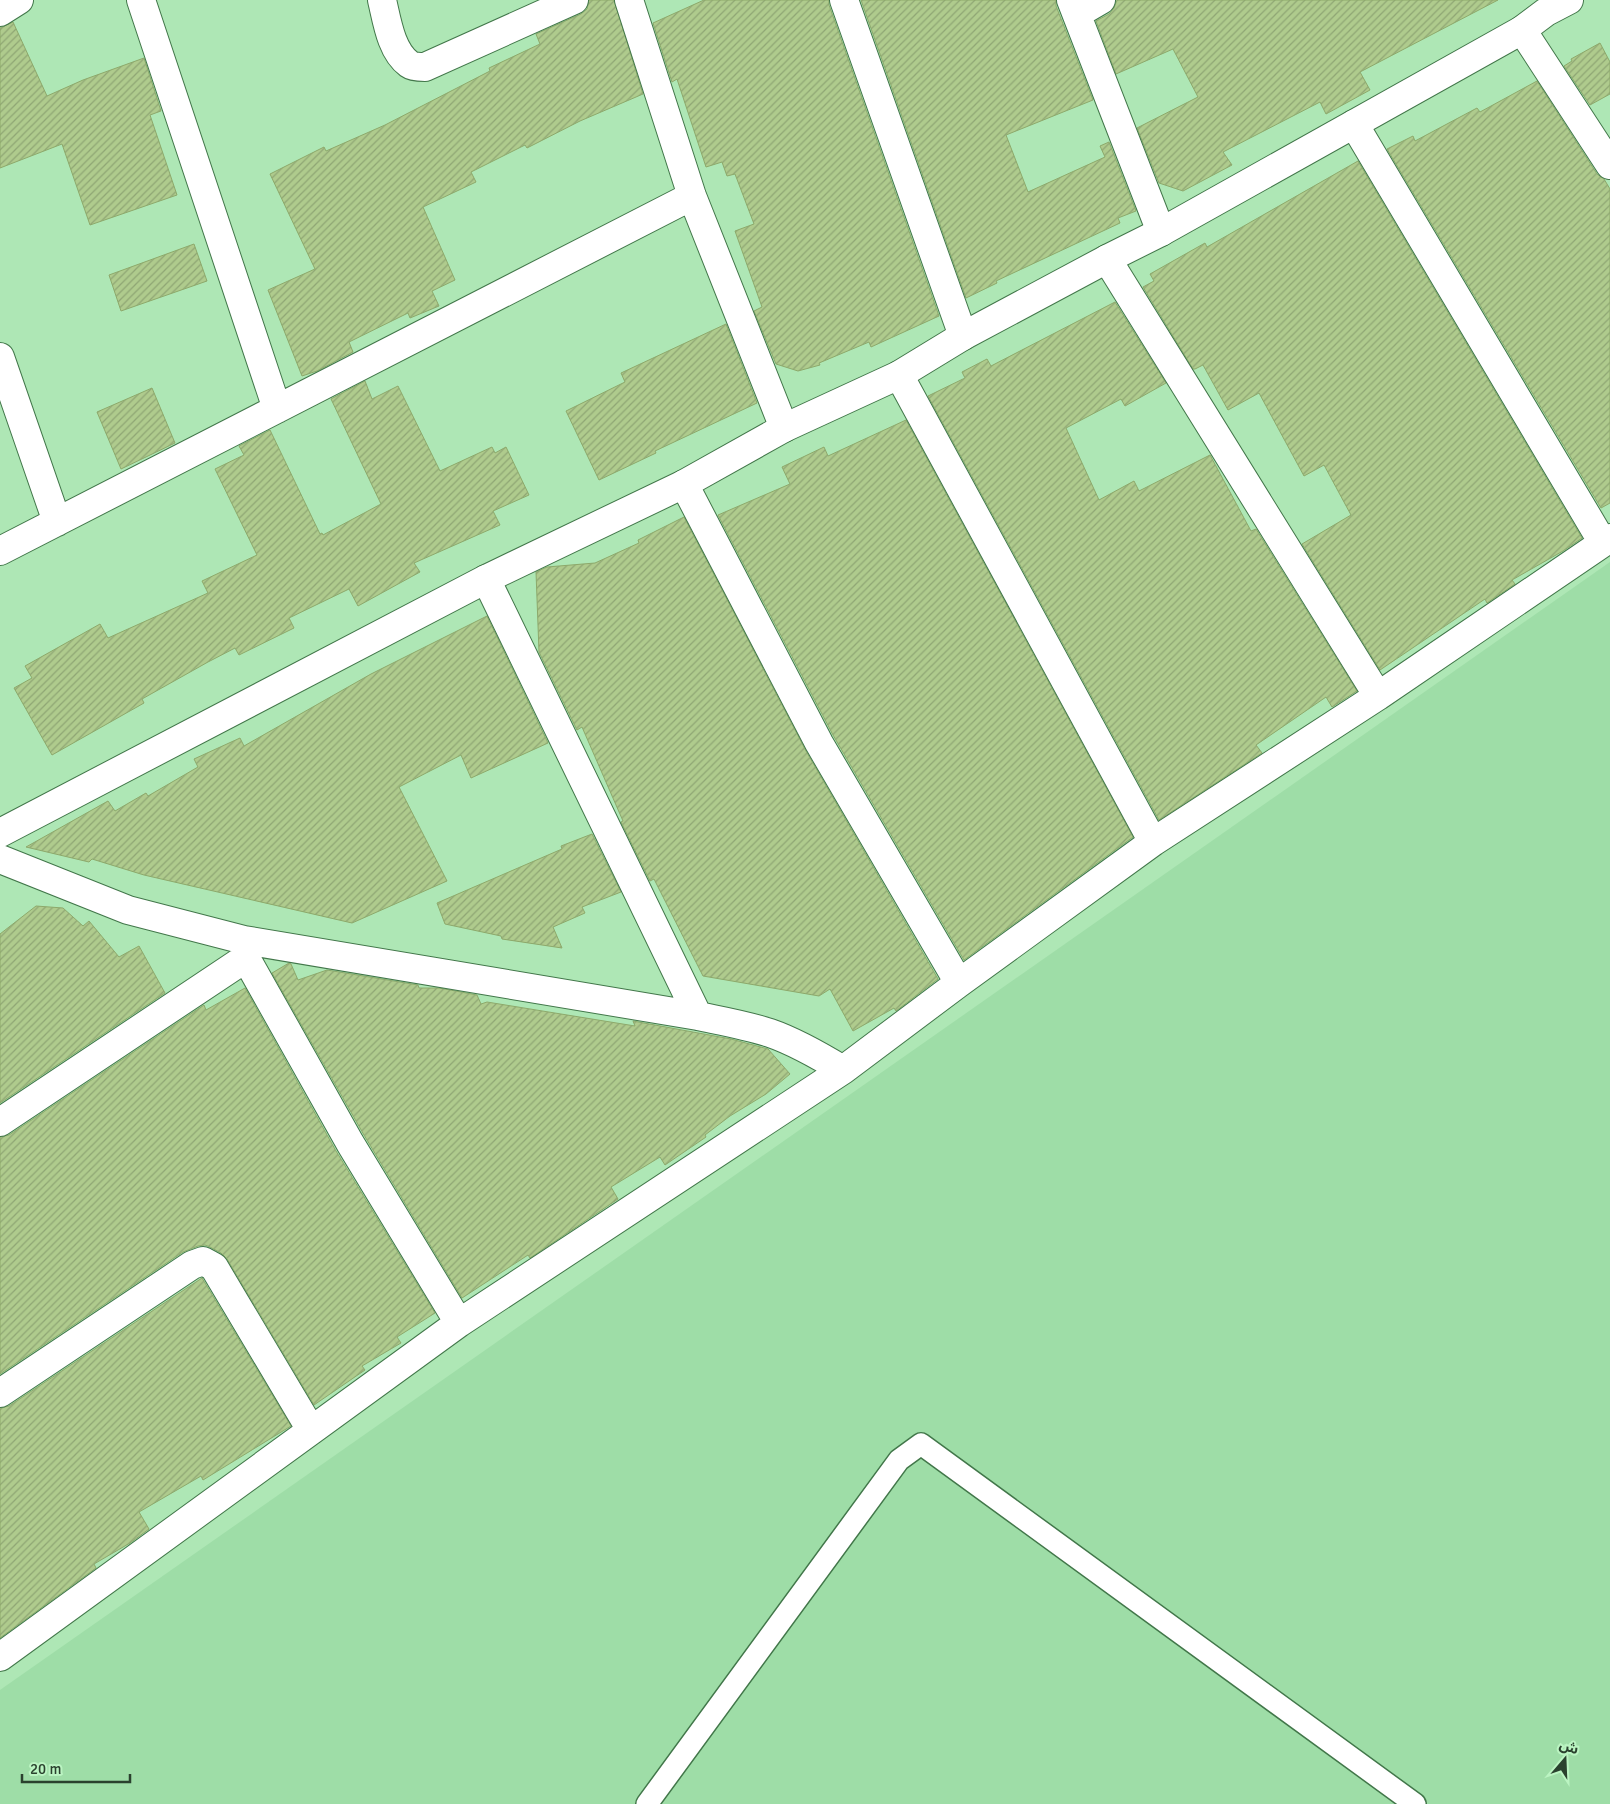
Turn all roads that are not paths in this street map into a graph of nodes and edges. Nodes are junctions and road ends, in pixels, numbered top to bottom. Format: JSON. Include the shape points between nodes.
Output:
{"nodes":[{"id":1,"x":19,"y":0,"type":"edge"},
{"id":2,"x":141,"y":0,"type":"edge"},
{"id":3,"x":382,"y":0,"type":"edge"},
{"id":4,"x":574,"y":0,"type":"edge"},
{"id":5,"x":844,"y":0,"type":"edge"},
{"id":6,"x":1101,"y":0,"type":"edge"},
{"id":7,"x":1570,"y":0,"type":"edge"},
{"id":8,"x":634,"y":2,"type":"edge"},
{"id":9,"x":1542,"y":6,"type":"edge"},
{"id":10,"x":1074,"y":7,"type":"edge"},
{"id":11,"x":0,"y":12,"type":"edge"},
{"id":12,"x":1522,"y":30,"type":"junction"},
{"id":13,"x":1354,"y":124,"type":"junction"},
{"id":14,"x":1610,"y":165,"type":"edge"},
{"id":15,"x":692,"y":196,"type":"junction"},
{"id":16,"x":1161,"y":232,"type":"junction"},
{"id":17,"x":1107,"y":258,"type":"junction"},
{"id":18,"x":963,"y":336,"type":"junction"},
{"id":19,"x":0,"y":357,"type":"edge"},
{"id":20,"x":899,"y":375,"type":"junction"},
{"id":21,"x":277,"y":409,"type":"junction"},
{"id":22,"x":784,"y":428,"type":"junction"},
{"id":23,"x":684,"y":484,"type":"junction"},
{"id":24,"x":57,"y":522,"type":"junction"},
{"id":25,"x":1606,"y":541,"type":"edge"},
{"id":26,"x":0,"y":551,"type":"edge"},
{"id":27,"x":486,"y":579,"type":"junction"},
{"id":28,"x":1378,"y":696,"type":"junction"},
{"id":29,"x":0,"y":833,"type":"edge"},
{"id":30,"x":1153,"y":842,"type":"junction"},
{"id":31,"x":0,"y":859,"type":"edge"},
{"id":32,"x":245,"y":949,"type":"junction"},
{"id":33,"x":959,"y":983,"type":"junction"},
{"id":34,"x":698,"y":1016,"type":"junction"},
{"id":35,"x":843,"y":1070,"type":"junction"},
{"id":36,"x":0,"y":1122,"type":"edge"},
{"id":37,"x":459,"y":1323,"type":"junction"},
{"id":38,"x":0,"y":1393,"type":"edge"},
{"id":39,"x":311,"y":1430,"type":"junction"},
{"id":40,"x":0,"y":1657,"type":"edge"},
{"id":41,"x":648,"y":1804,"type":"edge"},
{"id":42,"x":1415,"y":1804,"type":"edge"}],
"edges":[{"from":1,"to":11,"type":"street"},
{"from":2,"to":21,"type":"street"},
{"from":3,"to":4,"type":"street","via":[[400,55],[411,66],[425,67]]},
{"from":5,"to":18,"type":"street"},
{"from":6,"to":10,"type":"street"},
{"from":7,"to":9,"type":"street"},
{"from":8,"to":15,"type":"street"},
{"from":9,"to":12,"type":"street"},
{"from":10,"to":16,"type":"street"},
{"from":12,"to":13,"type":"street"},
{"from":12,"to":14,"type":"street"},
{"from":13,"to":16,"type":"street"},
{"from":13,"to":25,"type":"street"},
{"from":15,"to":21,"type":"street"},
{"from":15,"to":22,"type":"street"},
{"from":16,"to":17,"type":"street"},
{"from":17,"to":18,"type":"street"},
{"from":17,"to":28,"type":"street"},
{"from":18,"to":20,"type":"street"},
{"from":19,"to":24,"type":"street"},
{"from":20,"to":22,"type":"street"},
{"from":20,"to":30,"type":"street"},
{"from":21,"to":24,"type":"street"},
{"from":22,"to":23,"type":"street"},
{"from":23,"to":27,"type":"street"},
{"from":23,"to":33,"type":"street","via":[[819,743]]},
{"from":24,"to":26,"type":"street"},
{"from":25,"to":28,"type":"street"},
{"from":27,"to":29,"type":"street"},
{"from":27,"to":34,"type":"street"},
{"from":28,"to":30,"type":"street"},
{"from":30,"to":33,"type":"street"},
{"from":31,"to":32,"type":"street","via":[[128,910]]},
{"from":32,"to":34,"type":"street"},
{"from":32,"to":36,"type":"street"},
{"from":32,"to":37,"type":"street","via":[[350,1144]]},
{"from":33,"to":35,"type":"street"},
{"from":34,"to":35,"type":"street","via":[[772,1034]]},
{"from":35,"to":37,"type":"street"},
{"from":37,"to":39,"type":"street"},
{"from":38,"to":39,"type":"street","via":[[192,1265],[204,1261],[214,1267]]},
{"from":39,"to":40,"type":"street"},
{"from":41,"to":42,"type":"lane","via":[[900,1460],[921,1444]]}]}
